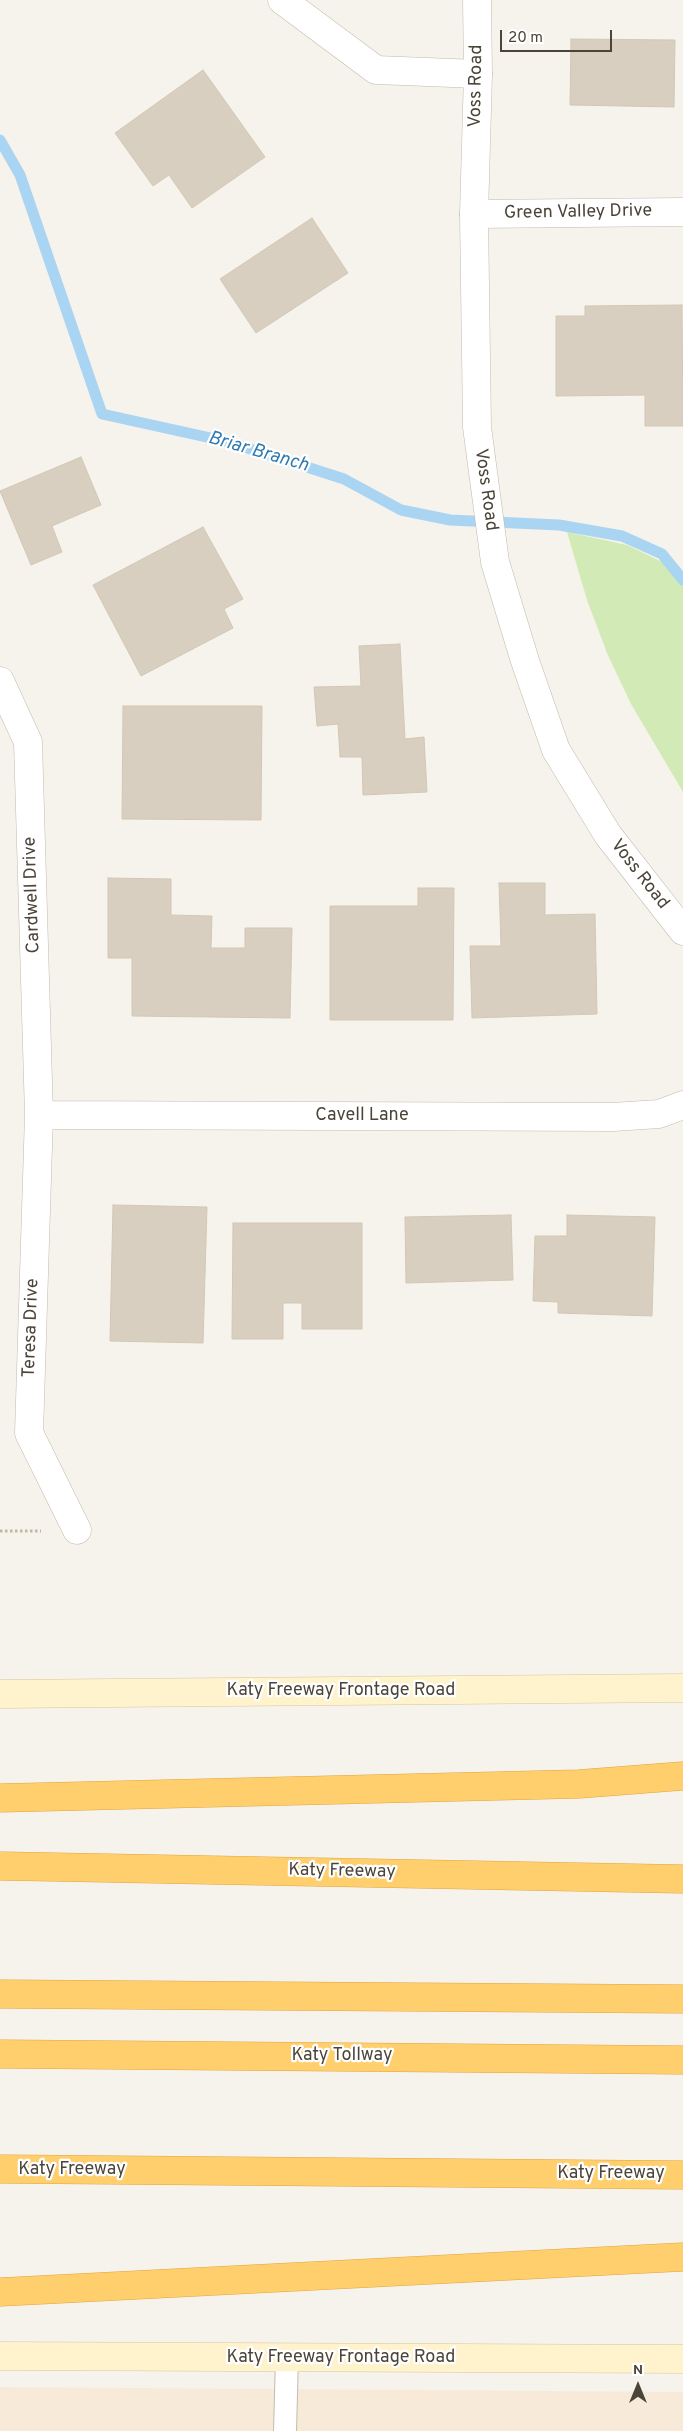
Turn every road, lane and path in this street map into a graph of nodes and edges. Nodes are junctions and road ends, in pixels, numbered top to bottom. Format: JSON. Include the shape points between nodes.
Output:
{"nodes":[{"id":1,"x":282,"y":0,"type":"edge"},
{"id":2,"x":477,"y":0,"type":"edge"},
{"id":3,"x":478,"y":74,"type":"junction"},
{"id":4,"x":683,"y":212,"type":"edge"},
{"id":5,"x":474,"y":214,"type":"junction"},
{"id":6,"x":0,"y":681,"type":"edge"},
{"id":7,"x":683,"y":930,"type":"edge"},
{"id":8,"x":683,"y":1105,"type":"edge"},
{"id":9,"x":39,"y":1115,"type":"junction"},
{"id":10,"x":77,"y":1530,"type":"dead end"},
{"id":11,"x":683,"y":1688,"type":"edge"},
{"id":12,"x":0,"y":1694,"type":"edge"},
{"id":13,"x":683,"y":1776,"type":"edge"},
{"id":14,"x":0,"y":1798,"type":"edge"},
{"id":15,"x":0,"y":1866,"type":"edge"},
{"id":16,"x":683,"y":1879,"type":"edge"},
{"id":17,"x":0,"y":1994,"type":"edge"},
{"id":18,"x":683,"y":1999,"type":"edge"},
{"id":19,"x":0,"y":2054,"type":"edge"},
{"id":20,"x":683,"y":2060,"type":"edge"},
{"id":21,"x":0,"y":2169,"type":"edge"},
{"id":22,"x":683,"y":2175,"type":"edge"},
{"id":23,"x":683,"y":2257,"type":"edge"},
{"id":24,"x":0,"y":2292,"type":"edge"},
{"id":25,"x":0,"y":2356,"type":"edge"},
{"id":26,"x":287,"y":2358,"type":"junction"},
{"id":27,"x":683,"y":2359,"type":"edge"},
{"id":28,"x":285,"y":2431,"type":"edge"}],
"edges":[{"from":1,"to":3,"type":"street","via":[[376,70]]},
{"from":2,"to":3,"type":"street","name":"Voss Road"},
{"from":3,"to":5,"type":"street","name":"Voss Road"},
{"from":4,"to":5,"type":"street","name":"Green Valley Drive"},
{"from":5,"to":7,"type":"street","name":"Voss Road","via":[[477,427],[495,562],[556,750],[608,835]]},
{"from":6,"to":9,"type":"street","name":"Cardwell Drive","via":[[28,742]]},
{"from":8,"to":9,"type":"street","name":"Cavell Lane","via":[[659,1114],[613,1117]]},
{"from":9,"to":10,"type":"street","name":"Teresa Drive","via":[[29,1433]]},
{"from":11,"to":12,"type":"main road","name":"Katy Freeway Frontage Road"},
{"from":13,"to":14,"type":"highway","via":[[579,1784]]},
{"from":15,"to":16,"type":"highway","name":"Katy Freeway"},
{"from":17,"to":18,"type":"highway"},
{"from":19,"to":20,"type":"highway","name":"Katy Tollway"},
{"from":21,"to":22,"type":"highway","name":"Katy Freeway"},
{"from":23,"to":24,"type":"highway"},
{"from":25,"to":26,"type":"main road","name":"Katy Freeway Frontage Road"},
{"from":26,"to":27,"type":"main road","name":"Katy Freeway Frontage Road"},
{"from":26,"to":28,"type":"lane"}]}
